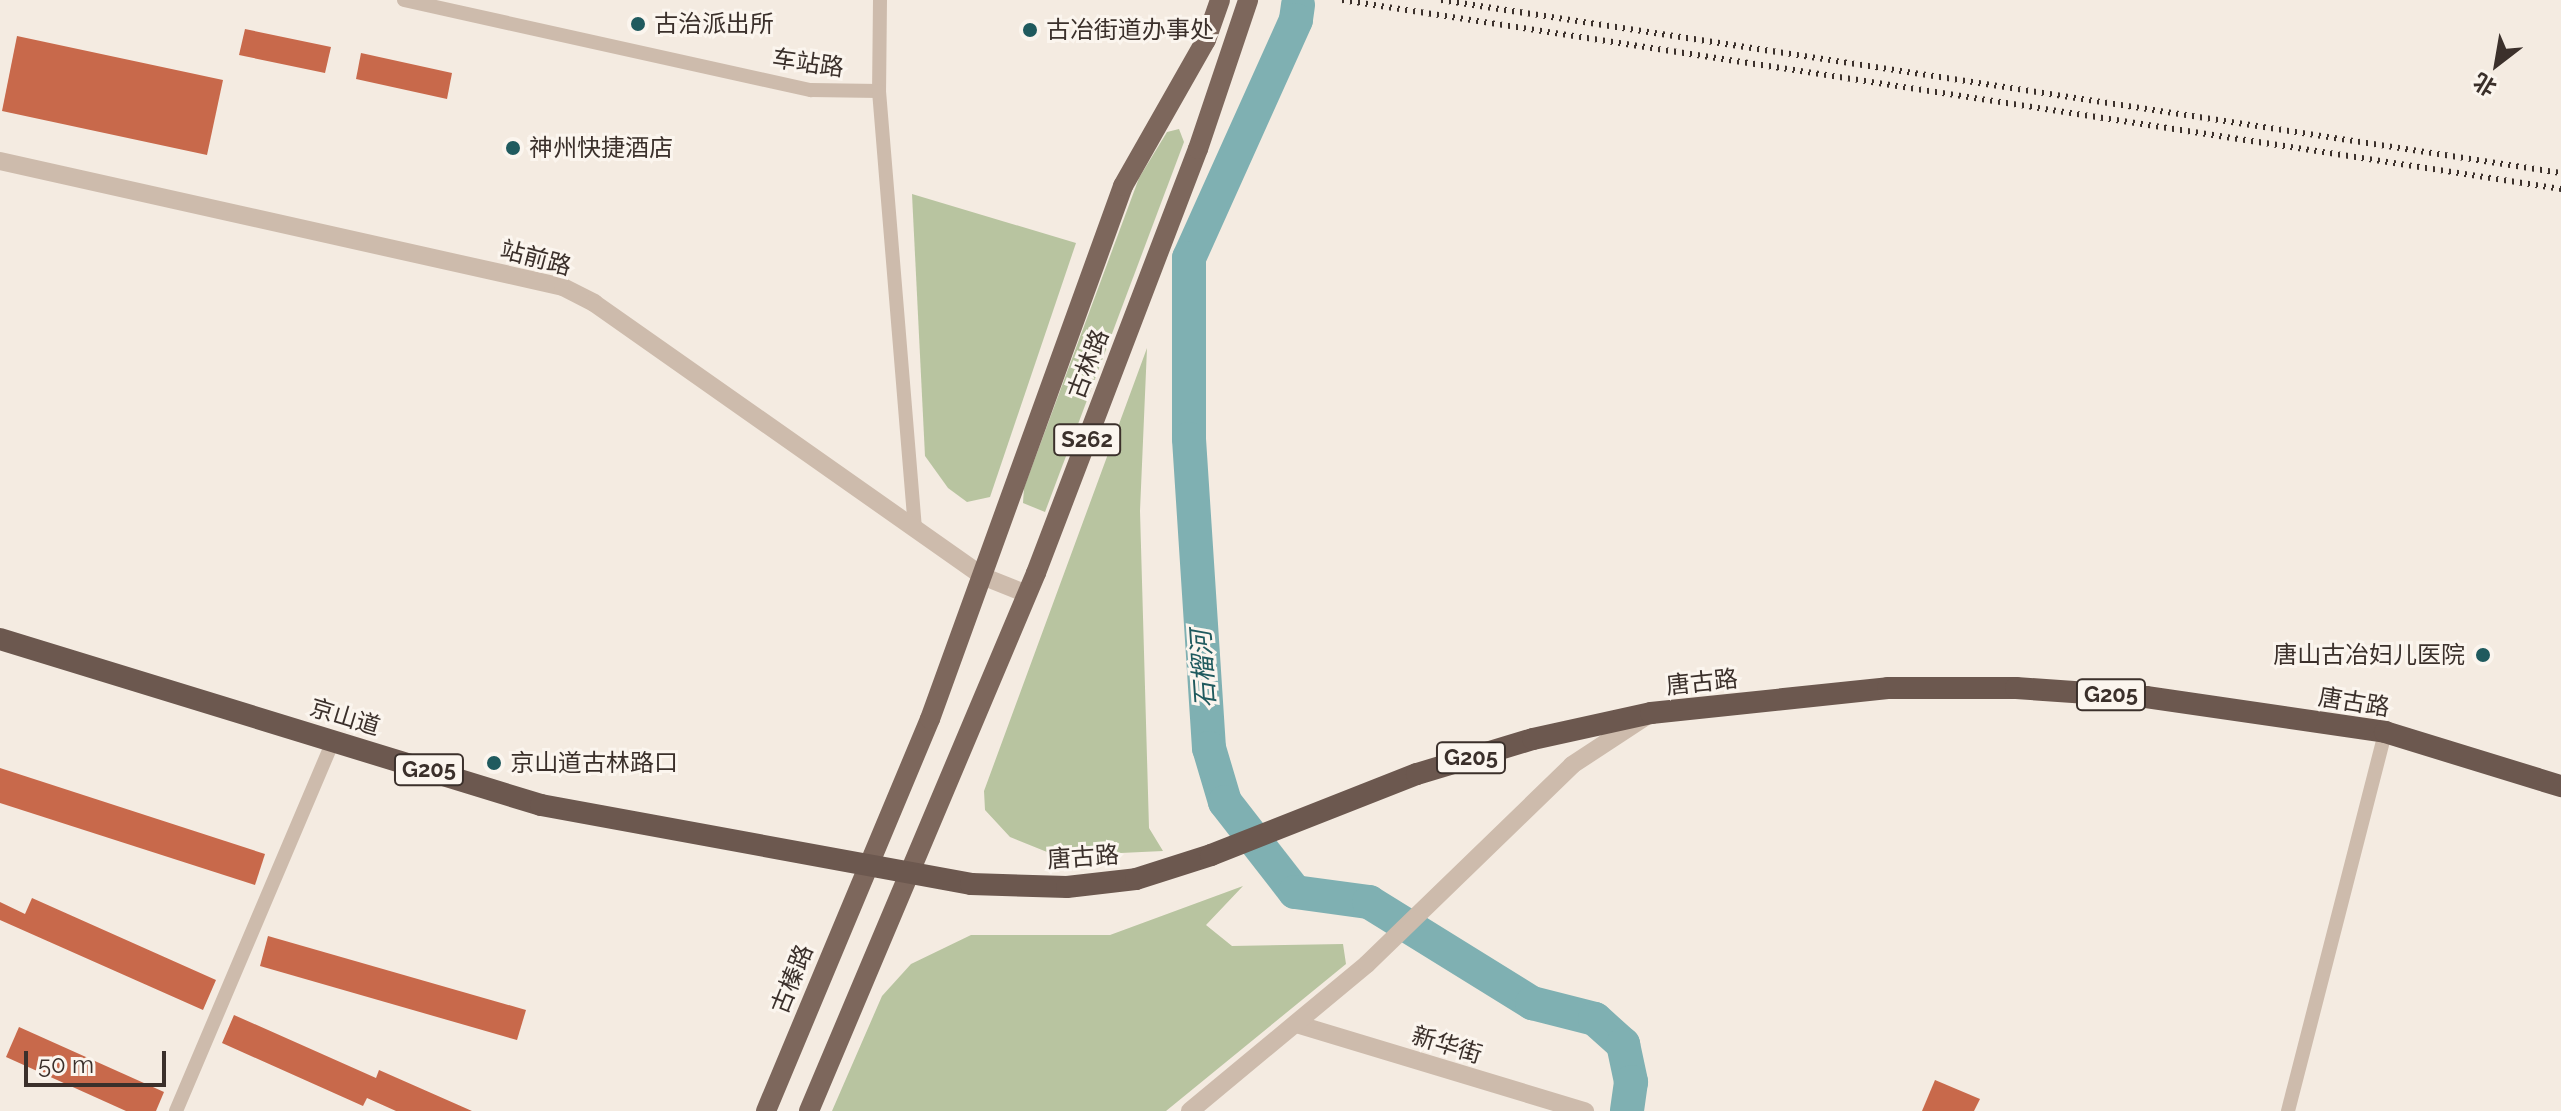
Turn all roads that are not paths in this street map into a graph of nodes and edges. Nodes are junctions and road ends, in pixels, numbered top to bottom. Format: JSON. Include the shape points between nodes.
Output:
{"nodes":[{"id":1,"x":404,"y":0,"type":"edge"},
{"id":2,"x":880,"y":0,"type":"edge"},
{"id":3,"x":1220,"y":0,"type":"edge"},
{"id":4,"x":1248,"y":0,"type":"edge"},
{"id":5,"x":879,"y":91,"type":"junction"},
{"id":6,"x":0,"y":161,"type":"edge"},
{"id":7,"x":915,"y":529,"type":"junction"},
{"id":8,"x":982,"y":576,"type":"junction"},
{"id":9,"x":1027,"y":594,"type":"junction"},
{"id":10,"x":0,"y":639,"type":"edge"},
{"id":11,"x":1651,"y":713,"type":"junction"},
{"id":12,"x":2385,"y":732,"type":"junction"},
{"id":13,"x":333,"y":741,"type":"junction"},
{"id":14,"x":2561,"y":786,"type":"edge"},
{"id":15,"x":866,"y":867,"type":"junction"},
{"id":16,"x":912,"y":876,"type":"junction"},
{"id":17,"x":1296,"y":1024,"type":"junction"},
{"id":18,"x":176,"y":1111,"type":"edge"},
{"id":19,"x":766,"y":1111,"type":"edge"},
{"id":20,"x":809,"y":1111,"type":"edge"},
{"id":21,"x":1190,"y":1111,"type":"edge"},
{"id":22,"x":1585,"y":1111,"type":"edge"},
{"id":23,"x":2288,"y":1111,"type":"edge"}],
"edges":[{"from":1,"to":5,"type":"street","name":"车站路","via":[[811,90]]},
{"from":2,"to":5,"type":"street"},
{"from":3,"to":8,"type":"main road","name":"古林路","number":"S262","via":[[1206,40],[1123,186]]},
{"from":4,"to":9,"type":"main road","name":"古林路","number":"S262","via":[[1198,149]]},
{"from":5,"to":7,"type":"street"},
{"from":6,"to":7,"type":"street","name":"站前路","via":[[563,287],[594,303]]},
{"from":7,"to":8,"type":"street","name":"站前路"},
{"from":8,"to":9,"type":"street","name":"站前路"},
{"from":8,"to":15,"type":"main road","name":"古林路","number":"S262"},
{"from":9,"to":16,"type":"main road","name":"古林路","number":"S262"},
{"from":10,"to":13,"type":"highway","name":"京山道","number":"G205"},
{"from":11,"to":12,"type":"highway","name":"唐古路","number":"G205","via":[[1888,688],[2016,688],[2146,697]]},
{"from":11,"to":16,"type":"highway","name":"唐古路","number":"G205","via":[[1533,739],[1136,879],[1067,887]]},
{"from":11,"to":17,"type":"street","via":[[1572,765],[1367,964]]},
{"from":12,"to":14,"type":"highway","name":"唐古路","number":"G205"},
{"from":12,"to":23,"type":"street"},
{"from":13,"to":15,"type":"highway","name":"京山道","number":"G205","via":[[541,805]]},
{"from":13,"to":18,"type":"street"},
{"from":15,"to":16,"type":"highway","name":"唐古路","number":"G205"},
{"from":15,"to":19,"type":"main road","name":"古榛路","number":"S262"},
{"from":16,"to":20,"type":"main road","number":"S262"},
{"from":17,"to":21,"type":"street"},
{"from":17,"to":22,"type":"street","name":"新华街"}]}
